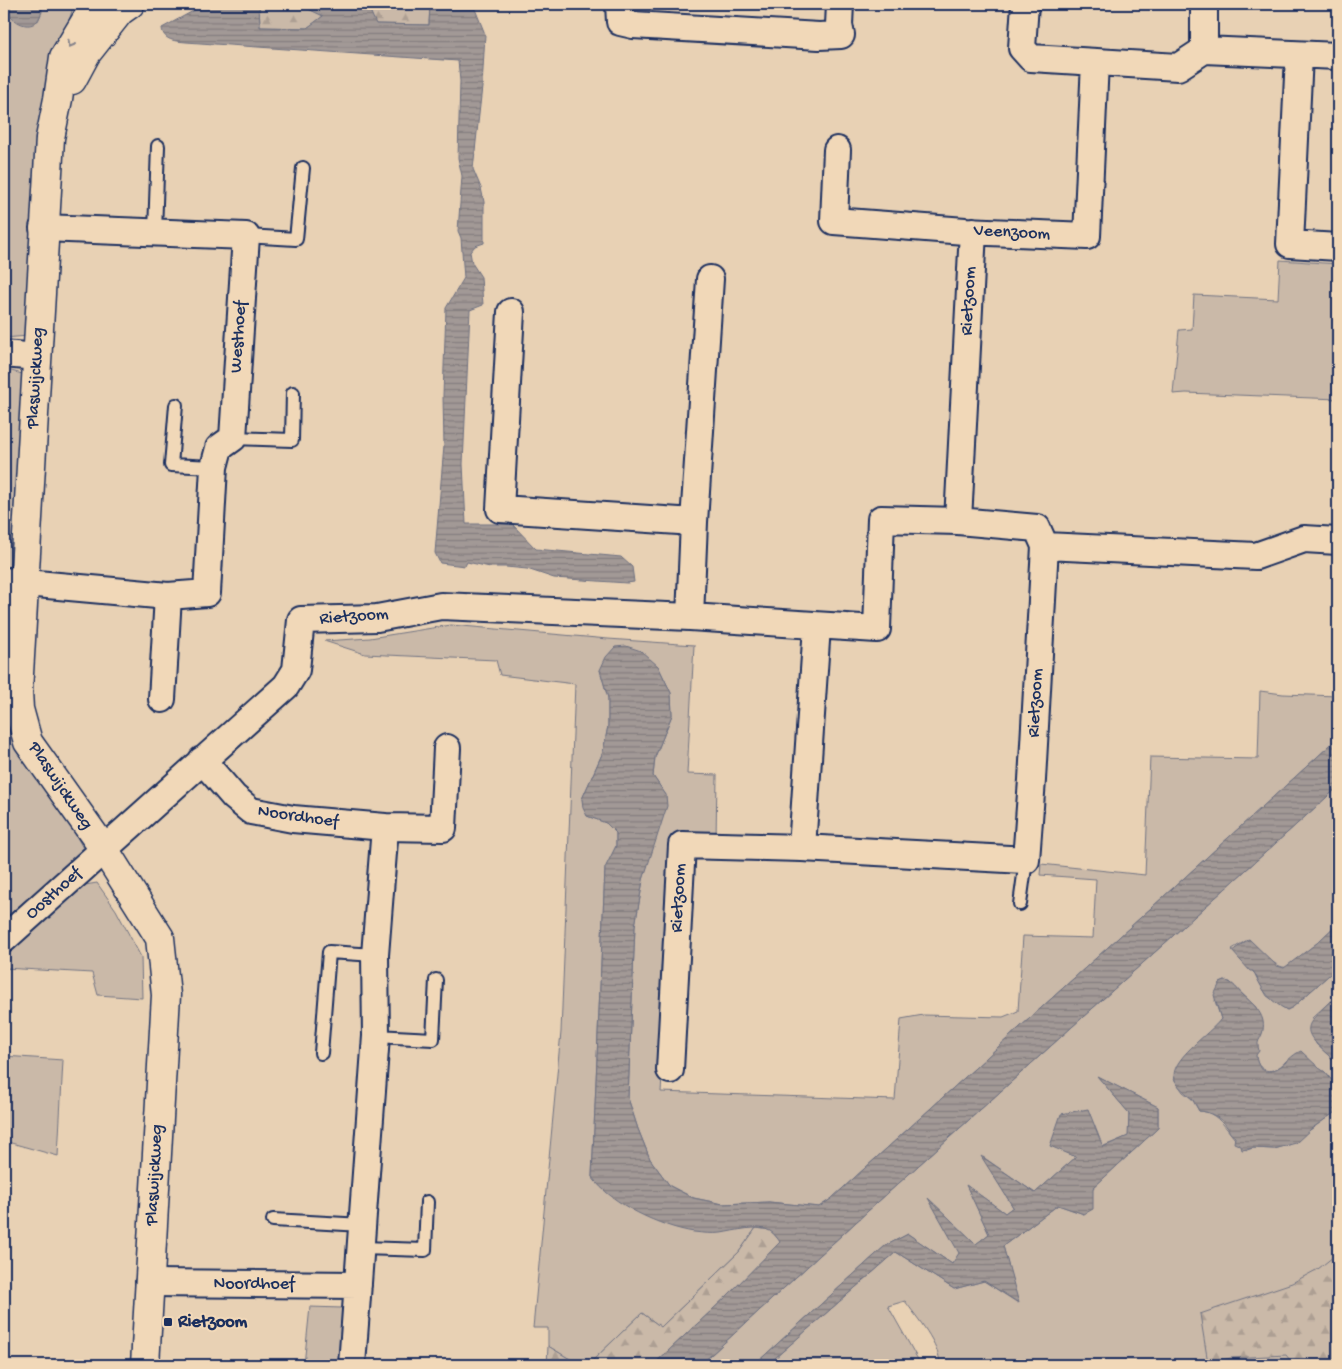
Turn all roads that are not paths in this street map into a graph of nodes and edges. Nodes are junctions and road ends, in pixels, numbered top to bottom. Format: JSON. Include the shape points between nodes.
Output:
{"nodes":[{"id":1,"x":619,"y":4,"type":"edge"},
{"id":2,"x":840,"y":4,"type":"edge"},
{"id":3,"x":1026,"y":4,"type":"edge"},
{"id":4,"x":1204,"y":4,"type":"edge"},
{"id":5,"x":116,"y":6,"type":"edge"},
{"id":6,"x":1204,"y":50,"type":"junction"},
{"id":7,"x":1299,"y":55,"type":"junction"},
{"id":8,"x":1338,"y":56,"type":"edge"},
{"id":9,"x":1095,"y":62,"type":"junction"},
{"id":10,"x":158,"y":146,"type":"dead end"},
{"id":11,"x":837,"y":150,"type":"dead end"},
{"id":12,"x":303,"y":168,"type":"dead end"},
{"id":13,"x":44,"y":228,"type":"junction"},
{"id":14,"x":973,"y":230,"type":"junction"},
{"id":15,"x":155,"y":232,"type":"junction"},
{"id":16,"x":246,"y":236,"type":"junction"},
{"id":17,"x":1338,"y":247,"type":"edge"},
{"id":18,"x":710,"y":279,"type":"dead end"},
{"id":19,"x":511,"y":312,"type":"dead end"},
{"id":20,"x":4,"y":354,"type":"edge"},
{"id":21,"x":37,"y":357,"type":"junction"},
{"id":22,"x":293,"y":393,"type":"dead end"},
{"id":23,"x":176,"y":405,"type":"dead end"},
{"id":24,"x":233,"y":438,"type":"junction"},
{"id":25,"x":214,"y":467,"type":"junction"},
{"id":26,"x":958,"y":521,"type":"junction"},
{"id":27,"x":694,"y":522,"type":"junction"},
{"id":28,"x":1338,"y":541,"type":"edge"},
{"id":29,"x":1045,"y":546,"type":"junction"},
{"id":30,"x":14,"y":582,"type":"edge"},
{"id":31,"x":168,"y":596,"type":"junction"},
{"id":32,"x":690,"y":617,"type":"junction"},
{"id":33,"x":817,"y":626,"type":"junction"},
{"id":34,"x":162,"y":699,"type":"dead end"},
{"id":35,"x":447,"y":748,"type":"dead end"},
{"id":36,"x":202,"y":760,"type":"junction"},
{"id":37,"x":385,"y":827,"type":"junction"},
{"id":38,"x":802,"y":848,"type":"junction"},
{"id":39,"x":104,"y":849,"type":"junction"},
{"id":40,"x":1026,"y":860,"type":"junction"},
{"id":41,"x":1020,"y":904,"type":"dead end"},
{"id":42,"x":4,"y":939,"type":"edge"},
{"id":43,"x":375,"y":955,"type":"junction"},
{"id":44,"x":436,"y":980,"type":"dead end"},
{"id":45,"x":376,"y":1036,"type":"junction"},
{"id":46,"x":321,"y":1053,"type":"dead end"},
{"id":47,"x":670,"y":1070,"type":"dead end"},
{"id":48,"x":427,"y":1202,"type":"dead end"},
{"id":49,"x":273,"y":1220,"type":"dead end"},
{"id":50,"x":362,"y":1236,"type":"junction"},
{"id":51,"x":149,"y":1283,"type":"junction"},
{"id":52,"x":358,"y":1285,"type":"junction"},
{"id":53,"x":145,"y":1365,"type":"edge"},
{"id":54,"x":352,"y":1365,"type":"edge"}],
"edges":[{"from":1,"to":2,"type":"street","via":[[620,22],[633,25],[819,36],[841,35]]},
{"from":3,"to":9,"type":"street","via":[[1022,48],[1032,58]]},
{"from":4,"to":6,"type":"street"},
{"from":5,"to":13,"type":"street","name":"Plaswijckweg","via":[[58,99],[50,138]]},
{"from":6,"to":7,"type":"street"},
{"from":6,"to":9,"type":"street","via":[[1178,67]]},
{"from":7,"to":8,"type":"street"},
{"from":7,"to":17,"type":"street","via":[[1290,244]]},
{"from":9,"to":14,"type":"street","name":"Veenzoom","via":[[1087,236]]},
{"from":10,"to":15,"type":"lane"},
{"from":11,"to":14,"type":"street","name":"Veenzoom","via":[[834,221]]},
{"from":12,"to":16,"type":"lane","via":[[296,239]]},
{"from":13,"to":15,"type":"street"},
{"from":13,"to":21,"type":"street","name":"Plaswijckweg"},
{"from":14,"to":26,"type":"street","name":"Rietzoom"},
{"from":15,"to":16,"type":"street"},
{"from":16,"to":24,"type":"street","name":"Westhoef"},
{"from":18,"to":27,"type":"street"},
{"from":19,"to":27,"type":"street","via":[[500,509]]},
{"from":20,"to":21,"type":"street"},
{"from":21,"to":30,"type":"street","name":"Plaswijckweg"},
{"from":22,"to":24,"type":"lane","via":[[292,440]]},
{"from":23,"to":25,"type":"lane","via":[[171,465]]},
{"from":24,"to":25,"type":"street","via":[[219,448]]},
{"from":25,"to":31,"type":"street","via":[[206,593]]},
{"from":26,"to":29,"type":"street","name":"Rietzoom","via":[[1037,528]]},
{"from":26,"to":33,"type":"street","name":"Rietzoom","via":[[881,519],[877,629]]},
{"from":27,"to":32,"type":"street"},
{"from":28,"to":29,"type":"street","via":[[1304,539],[1256,556]]},
{"from":29,"to":40,"type":"street","name":"Rietzoom"},
{"from":30,"to":31,"type":"street"},
{"from":30,"to":39,"type":"street","name":"Plaswijckweg","via":[[18,709],[28,742]]},
{"from":31,"to":34,"type":"street"},
{"from":32,"to":33,"type":"street","name":"Rietzoom"},
{"from":32,"to":36,"type":"street","name":"Rietzoom","via":[[441,606],[377,618],[301,620],[296,670],[286,686]]},
{"from":33,"to":38,"type":"street"},
{"from":35,"to":37,"type":"street","name":"Noordhoef","via":[[443,828]]},
{"from":36,"to":37,"type":"street","name":"Noordhoef","via":[[251,812]]},
{"from":36,"to":39,"type":"street","name":"Rietzoom"},
{"from":37,"to":43,"type":"street"},
{"from":38,"to":40,"type":"street","name":"Rietzoom"},
{"from":38,"to":47,"type":"street","name":"Rietzoom","via":[[682,845]]},
{"from":39,"to":42,"type":"street","name":"Oosthoef"},
{"from":39,"to":51,"type":"street","name":"Plaswijckweg","via":[[160,938],[166,995]]},
{"from":40,"to":41,"type":"lane","name":"Rietzoom"},
{"from":43,"to":45,"type":"street"},
{"from":43,"to":46,"type":"lane","via":[[329,952]]},
{"from":44,"to":45,"type":"lane","via":[[433,1039]]},
{"from":45,"to":50,"type":"street"},
{"from":48,"to":50,"type":"lane","via":[[425,1250]]},
{"from":49,"to":50,"type":"lane"},
{"from":50,"to":52,"type":"street"},
{"from":51,"to":52,"type":"street","name":"Noordhoef"},
{"from":51,"to":53,"type":"street","name":"Plaswijckweg"},
{"from":52,"to":54,"type":"street"}]}
